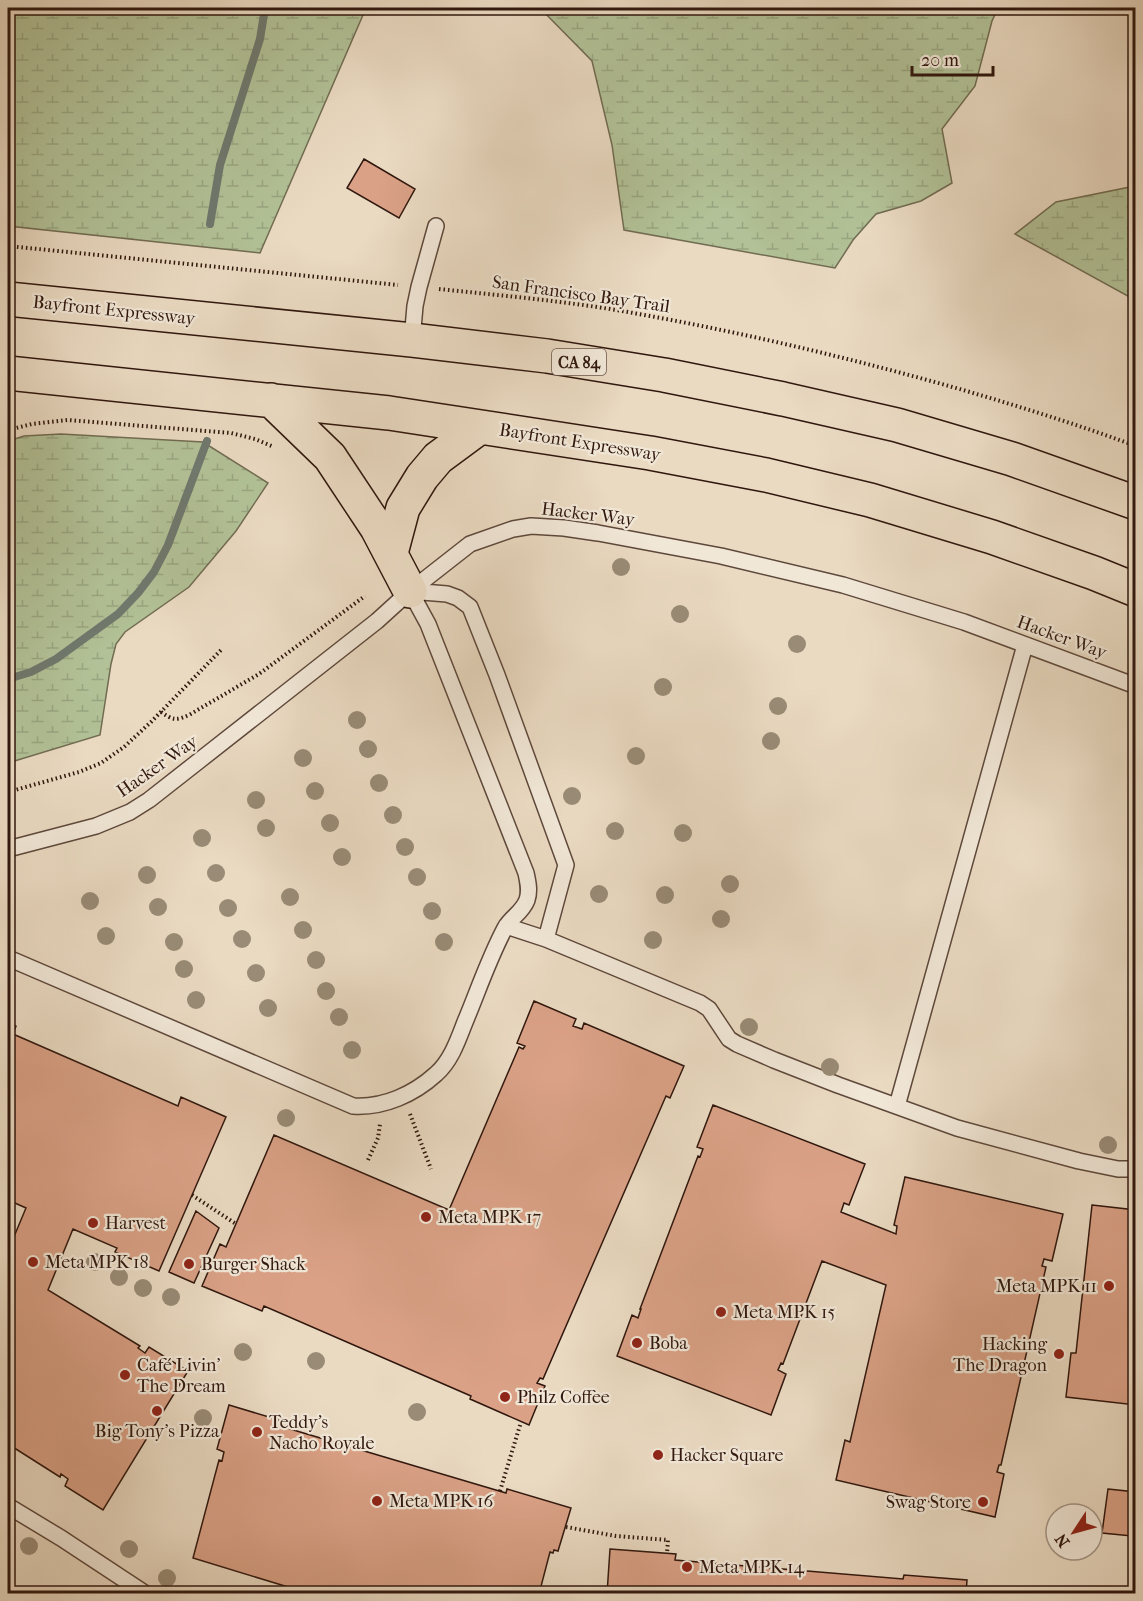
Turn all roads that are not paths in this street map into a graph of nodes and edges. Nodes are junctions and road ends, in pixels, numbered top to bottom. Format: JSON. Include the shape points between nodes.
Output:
{"nodes":[{"id":1,"x":436,"y":226,"type":"dead end"},
{"id":2,"x":8,"y":299,"type":"edge"},
{"id":3,"x":412,"y":340,"type":"junction"},
{"id":4,"x":8,"y":374,"type":"edge"},
{"id":5,"x":271,"y":400,"type":"junction"},
{"id":6,"x":480,"y":427,"type":"junction"},
{"id":7,"x":1136,"y":502,"type":"edge"},
{"id":8,"x":390,"y":553,"type":"junction"},
{"id":9,"x":1136,"y":590,"type":"edge"},
{"id":10,"x":410,"y":591,"type":"junction"},
{"id":11,"x":1025,"y":645,"type":"junction"},
{"id":12,"x":1136,"y":686,"type":"edge"},
{"id":13,"x":8,"y":849,"type":"edge"},
{"id":14,"x":506,"y":926,"type":"junction"},
{"id":15,"x":546,"y":939,"type":"junction"},
{"id":16,"x":8,"y":958,"type":"edge"},
{"id":17,"x":897,"y":1106,"type":"junction"},
{"id":18,"x":1136,"y":1169,"type":"edge"},
{"id":19,"x":8,"y":1506,"type":"edge"},
{"id":20,"x":146,"y":1593,"type":"edge"}],
"edges":[{"from":1,"to":3,"type":"lane","via":[[419,286]]},
{"from":2,"to":3,"type":"highway","name":"Bayfront Expressway","number":"CA 84"},
{"from":3,"to":7,"type":"highway","name":"Bayfront Expressway","number":"CA 84","via":[[570,360],[783,399],[897,425],[1000,455]]},
{"from":4,"to":5,"type":"highway","name":"Bayfront Expressway"},
{"from":5,"to":6,"type":"highway","name":"Bayfront Expressway"},
{"from":5,"to":8,"type":"highway","via":[[330,457]]},
{"from":6,"to":8,"type":"highway","via":[[438,458],[422,477],[403,508]]},
{"from":6,"to":9,"type":"highway","name":"Bayfront Expressway","via":[[650,453],[870,500],[992,537]]},
{"from":8,"to":10,"type":"highway"},
{"from":10,"to":11,"type":"lane","name":"Hacker Way","via":[[470,544],[513,529],[564,528],[721,556],[843,585],[935,612]]},
{"from":10,"to":13,"type":"lane","name":"Hacker Way","via":[[149,800],[96,826]]},
{"from":10,"to":14,"type":"lane","via":[[428,624],[526,873],[528,896],[523,909]]},
{"from":10,"to":15,"type":"lane","via":[[447,594],[470,607],[497,675],[566,865]]},
{"from":11,"to":12,"type":"lane","name":"Hacker Way"},
{"from":11,"to":17,"type":"lane"},
{"from":14,"to":15,"type":"lane"},
{"from":14,"to":16,"type":"lane","via":[[446,1062],[432,1077],[403,1096],[368,1107],[337,1101]]},
{"from":15,"to":17,"type":"lane","via":[[700,1003],[737,1044]]},
{"from":17,"to":18,"type":"lane","via":[[957,1128],[1079,1161]]},
{"from":19,"to":20,"type":"lane"}]}
